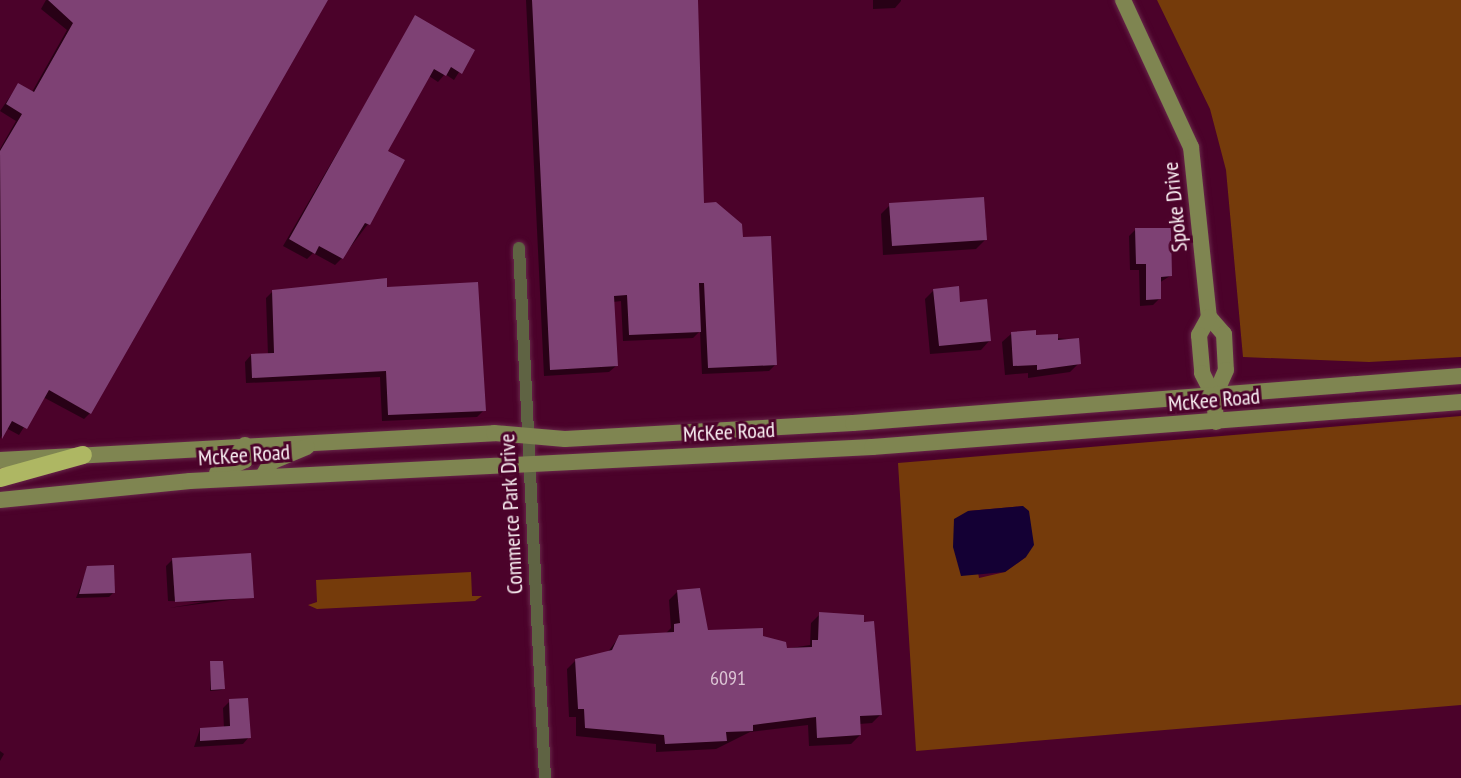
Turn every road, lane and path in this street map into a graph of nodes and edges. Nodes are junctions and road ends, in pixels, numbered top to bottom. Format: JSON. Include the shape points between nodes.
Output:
{"nodes":[{"id":1,"x":1123,"y":0,"type":"edge"},
{"id":2,"x":519,"y":248,"type":"dead end"},
{"id":3,"x":1209,"y":317,"type":"junction"},
{"id":4,"x":1461,"y":376,"type":"edge"},
{"id":5,"x":1214,"y":397,"type":"junction"},
{"id":6,"x":1461,"y":402,"type":"edge"},
{"id":7,"x":1216,"y":422,"type":"junction"},
{"id":8,"x":528,"y":436,"type":"junction"},
{"id":9,"x":318,"y":442,"type":"junction"},
{"id":10,"x":245,"y":445,"type":"junction"},
{"id":11,"x":83,"y":455,"type":"junction"},
{"id":12,"x":0,"y":460,"type":"edge"},
{"id":13,"x":530,"y":464,"type":"junction"},
{"id":14,"x":263,"y":476,"type":"junction"},
{"id":15,"x":0,"y":478,"type":"edge"},
{"id":16,"x":190,"y":481,"type":"junction"},
{"id":17,"x":0,"y":500,"type":"edge"},
{"id":18,"x":544,"y":778,"type":"edge"}],
"edges":[{"from":1,"to":3,"type":"main road","name":"Spoke Drive","via":[[1191,147]]},
{"from":2,"to":8,"type":"street","name":"Commerce Park Drive"},
{"from":3,"to":5,"type":"main road","name":"Spoke Drive","via":[[1199,335],[1200,354],[1202,373]]},
{"from":3,"to":5,"type":"main road","name":"Spoke Drive","via":[[1224,334],[1226,370]]},
{"from":4,"to":5,"type":"main road","name":"McKee Road"},
{"from":5,"to":7,"type":"main road","name":"Spoke Drive"},
{"from":5,"to":8,"type":"main road","name":"McKee Road","via":[[576,439]]},
{"from":6,"to":7,"type":"main road","name":"McKee Road"},
{"from":7,"to":13,"type":"main road","name":"McKee Road"},
{"from":8,"to":9,"type":"main road","name":"McKee Road","via":[[494,433]]},
{"from":8,"to":13,"type":"street","name":"Commerce Park Drive"},
{"from":9,"to":10,"type":"main road","name":"McKee Road"},
{"from":9,"to":14,"type":"main road","via":[[276,459]]},
{"from":10,"to":11,"type":"main road","name":"McKee Road"},
{"from":10,"to":16,"type":"main road","via":[[245,460],[238,466]]},
{"from":11,"to":12,"type":"main road","name":"McKee Road"},
{"from":11,"to":15,"type":"highway"},
{"from":13,"to":14,"type":"main road","name":"McKee Road"},
{"from":13,"to":18,"type":"street","name":"Commerce Park Drive"},
{"from":14,"to":16,"type":"main road","name":"McKee Road"},
{"from":16,"to":17,"type":"main road","name":"McKee Road"}]}
